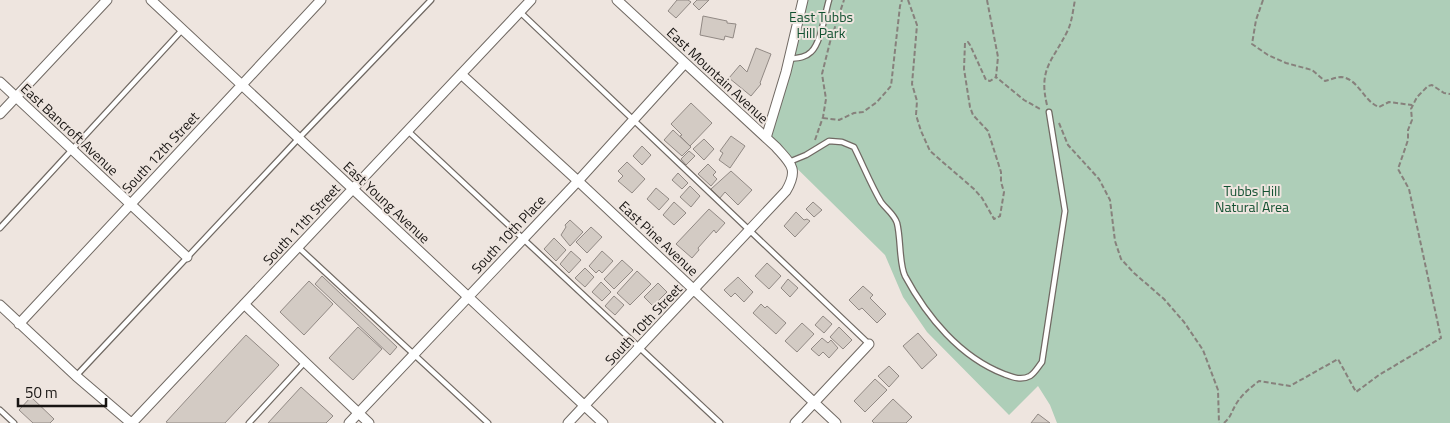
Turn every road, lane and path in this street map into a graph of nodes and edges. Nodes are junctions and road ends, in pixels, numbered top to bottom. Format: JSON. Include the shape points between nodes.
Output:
{"nodes":[{"id":1,"x":107,"y":0,"type":"edge"},
{"id":2,"x":152,"y":0,"type":"edge"},
{"id":3,"x":321,"y":0,"type":"edge"},
{"id":4,"x":431,"y":0,"type":"edge"},
{"id":5,"x":531,"y":0,"type":"edge"},
{"id":6,"x":617,"y":0,"type":"edge"},
{"id":7,"x":803,"y":0,"type":"edge"},
{"id":8,"x":829,"y":0,"type":"edge"},
{"id":9,"x":844,"y":0,"type":"edge"},
{"id":10,"x":902,"y":0,"type":"edge"},
{"id":11,"x":908,"y":0,"type":"edge"},
{"id":12,"x":987,"y":0,"type":"edge"},
{"id":13,"x":1075,"y":0,"type":"edge"},
{"id":14,"x":1264,"y":0,"type":"edge"},
{"id":15,"x":520,"y":12,"type":"junction"},
{"id":16,"x":182,"y":29,"type":"junction"},
{"id":17,"x":789,"y":60,"type":"junction"},
{"id":18,"x":685,"y":63,"type":"junction"},
{"id":19,"x":461,"y":74,"type":"junction"},
{"id":20,"x":996,"y":77,"type":"junction"},
{"id":21,"x":0,"y":82,"type":"edge"},
{"id":22,"x":242,"y":84,"type":"junction"},
{"id":23,"x":1450,"y":94,"type":"edge"},
{"id":24,"x":16,"y":97,"type":"junction"},
{"id":25,"x":1413,"y":105,"type":"junction"},
{"id":26,"x":1049,"y":112,"type":"junction"},
{"id":27,"x":0,"y":114,"type":"edge"},
{"id":28,"x":823,"y":118,"type":"junction"},
{"id":29,"x":633,"y":120,"type":"junction"},
{"id":30,"x":408,"y":131,"type":"junction"},
{"id":31,"x":299,"y":138,"type":"junction"},
{"id":32,"x":766,"y":138,"type":"junction"},
{"id":33,"x":72,"y":149,"type":"junction"},
{"id":34,"x":812,"y":151,"type":"junction"},
{"id":35,"x":789,"y":162,"type":"junction"},
{"id":36,"x":793,"y":174,"type":"joint"},
{"id":37,"x":578,"y":180,"type":"junction"},
{"id":38,"x":353,"y":188,"type":"junction"},
{"id":39,"x":130,"y":204,"type":"junction"},
{"id":40,"x":0,"y":228,"type":"edge"},
{"id":41,"x":749,"y":231,"type":"junction"},
{"id":42,"x":523,"y":238,"type":"junction"},
{"id":43,"x":298,"y":247,"type":"junction"},
{"id":44,"x":187,"y":257,"type":"junction"},
{"id":45,"x":694,"y":290,"type":"junction"},
{"id":46,"x":468,"y":296,"type":"junction"},
{"id":47,"x":244,"y":304,"type":"junction"},
{"id":48,"x":0,"y":306,"type":"edge"},
{"id":49,"x":19,"y":324,"type":"junction"},
{"id":50,"x":869,"y":344,"type":"joint"},
{"id":51,"x":639,"y":348,"type":"junction"},
{"id":52,"x":414,"y":354,"type":"junction"},
{"id":53,"x":306,"y":362,"type":"junction"},
{"id":54,"x":76,"y":376,"type":"junction"},
{"id":55,"x":814,"y":402,"type":"junction"},
{"id":56,"x":584,"y":406,"type":"junction"},
{"id":57,"x":0,"y":410,"type":"edge"},
{"id":58,"x":359,"y":413,"type":"junction"},
{"id":59,"x":14,"y":423,"type":"edge"},
{"id":60,"x":131,"y":423,"type":"edge"},
{"id":61,"x":249,"y":423,"type":"edge"},
{"id":62,"x":350,"y":423,"type":"edge"},
{"id":63,"x":369,"y":423,"type":"edge"},
{"id":64,"x":488,"y":423,"type":"edge"},
{"id":65,"x":568,"y":423,"type":"edge"},
{"id":66,"x":603,"y":423,"type":"edge"},
{"id":67,"x":720,"y":423,"type":"edge"},
{"id":68,"x":795,"y":423,"type":"edge"},
{"id":69,"x":836,"y":423,"type":"edge"},
{"id":70,"x":1219,"y":423,"type":"edge"},
{"id":71,"x":1224,"y":423,"type":"edge"}],
"edges":[{"from":1,"to":24,"type":"street"},
{"from":2,"to":16,"type":"street","name":"East Young Avenue"},
{"from":3,"to":22,"type":"street","name":"South 12th Street"},
{"from":4,"to":31,"type":"lane"},
{"from":5,"to":15,"type":"street","name":"South 11th Street"},
{"from":6,"to":18,"type":"street","name":"East Mountain Avenue"},
{"from":7,"to":17,"type":"street"},
{"from":8,"to":17,"type":"lane","via":[[816,45],[802,58]]},
{"from":9,"to":28,"type":"path","via":[[822,74],[826,99]]},
{"from":10,"to":28,"type":"path","via":[[891,86],[863,112],[840,120]]},
{"from":11,"to":20,"type":"path","via":[[917,25],[912,84],[921,131],[930,151],[974,189],[994,218],[1000,216],[1003,201],[1001,172],[990,136],[970,108],[964,70],[965,43],[970,45],[986,80]]},
{"from":12,"to":20,"type":"path","via":[[998,57]]},
{"from":13,"to":26,"type":"path","via":[[1069,29],[1046,70],[1044,91]]},
{"from":14,"to":25,"type":"path","via":[[1252,44],[1268,55],[1312,70],[1325,81],[1338,77],[1350,80],[1373,105],[1379,107],[1389,102]]},
{"from":15,"to":19,"type":"street","name":"South 11th Street"},
{"from":15,"to":29,"type":"lane"},
{"from":16,"to":22,"type":"street","name":"East Young Avenue"},
{"from":16,"to":33,"type":"lane"},
{"from":17,"to":32,"type":"street"},
{"from":18,"to":29,"type":"street","name":"South 10th Place"},
{"from":18,"to":32,"type":"street","name":"East Mountain Avenue"},
{"from":19,"to":30,"type":"street","name":"South 11th Street"},
{"from":19,"to":37,"type":"street","name":"East Pine Avenue"},
{"from":20,"to":26,"type":"path","via":[[1024,100]]},
{"from":21,"to":24,"type":"street","name":"East Bancroft Avenue"},
{"from":22,"to":31,"type":"street","name":"East Young Avenue"},
{"from":22,"to":39,"type":"street","name":"South 12th Street"},
{"from":23,"to":25,"type":"path","via":[[1428,86]]},
{"from":24,"to":27,"type":"street"},
{"from":24,"to":33,"type":"street","name":"East Bancroft Avenue"},
{"from":25,"to":71,"type":"path","via":[[1408,140],[1398,169],[1409,189],[1441,338],[1356,392],[1338,358],[1290,386],[1259,381],[1240,398]]},
{"from":26,"to":34,"type":"lane","via":[[1065,211],[1042,362],[1036,371],[1022,379],[985,365],[964,351],[928,311],[904,274],[897,222],[882,203],[854,147],[829,141]]},
{"from":26,"to":70,"type":"path","via":[[1058,120],[1068,145],[1099,179],[1110,200],[1115,241],[1121,259],[1164,299],[1203,350],[1218,390]]},
{"from":28,"to":34,"type":"path"},
{"from":29,"to":37,"type":"street","name":"South 10th Place"},
{"from":29,"to":41,"type":"lane"},
{"from":30,"to":38,"type":"street","name":"South 11th Street"},
{"from":30,"to":42,"type":"lane"},
{"from":31,"to":38,"type":"street","name":"East Young Avenue"},
{"from":31,"to":44,"type":"lane"},
{"from":32,"to":35,"type":"street","name":"East Mountain Avenue"},
{"from":33,"to":39,"type":"street","name":"East Bancroft Avenue"},
{"from":33,"to":40,"type":"lane"},
{"from":34,"to":35,"type":"lane"},
{"from":35,"to":36,"type":"street","name":"East Mountain Avenue"},
{"from":36,"to":41,"type":"street","name":"South 10th Street","via":[[786,191]]},
{"from":37,"to":42,"type":"street","name":"South 10th Place"},
{"from":37,"to":45,"type":"street","name":"East Pine Avenue"},
{"from":38,"to":43,"type":"street","name":"South 11th Street"},
{"from":38,"to":46,"type":"street","name":"East Young Avenue"},
{"from":39,"to":44,"type":"street","name":"East Bancroft Avenue"},
{"from":39,"to":49,"type":"street","name":"South 12th Street"},
{"from":41,"to":45,"type":"street","name":"South 10th Street"},
{"from":41,"to":50,"type":"lane"},
{"from":42,"to":46,"type":"street","name":"South 10th Place"},
{"from":42,"to":51,"type":"lane"},
{"from":43,"to":47,"type":"street","name":"South 11th Street"},
{"from":43,"to":52,"type":"lane"},
{"from":44,"to":54,"type":"lane"},
{"from":45,"to":51,"type":"street","name":"South 10th Street"},
{"from":45,"to":55,"type":"street","name":"East Pine Avenue"},
{"from":46,"to":52,"type":"street","name":"South 10th Place"},
{"from":46,"to":56,"type":"street","name":"East Young Avenue"},
{"from":47,"to":53,"type":"street"},
{"from":47,"to":60,"type":"street","name":"South 11th Street"},
{"from":48,"to":49,"type":"street"},
{"from":49,"to":54,"type":"street"},
{"from":50,"to":55,"type":"street"},
{"from":51,"to":56,"type":"street","name":"South 10th Street"},
{"from":51,"to":67,"type":"lane"},
{"from":52,"to":58,"type":"street","name":"South 10th Place"},
{"from":52,"to":64,"type":"lane"},
{"from":53,"to":58,"type":"street"},
{"from":53,"to":61,"type":"lane"},
{"from":54,"to":60,"type":"street"},
{"from":55,"to":68,"type":"street"},
{"from":55,"to":69,"type":"street","name":"East Pine Avenue"},
{"from":56,"to":65,"type":"street","name":"South 10th Street"},
{"from":56,"to":66,"type":"street","name":"East Young Avenue"},
{"from":57,"to":59,"type":"lane"},
{"from":58,"to":62,"type":"street","name":"South 10th Place"},
{"from":58,"to":63,"type":"street"}]}
